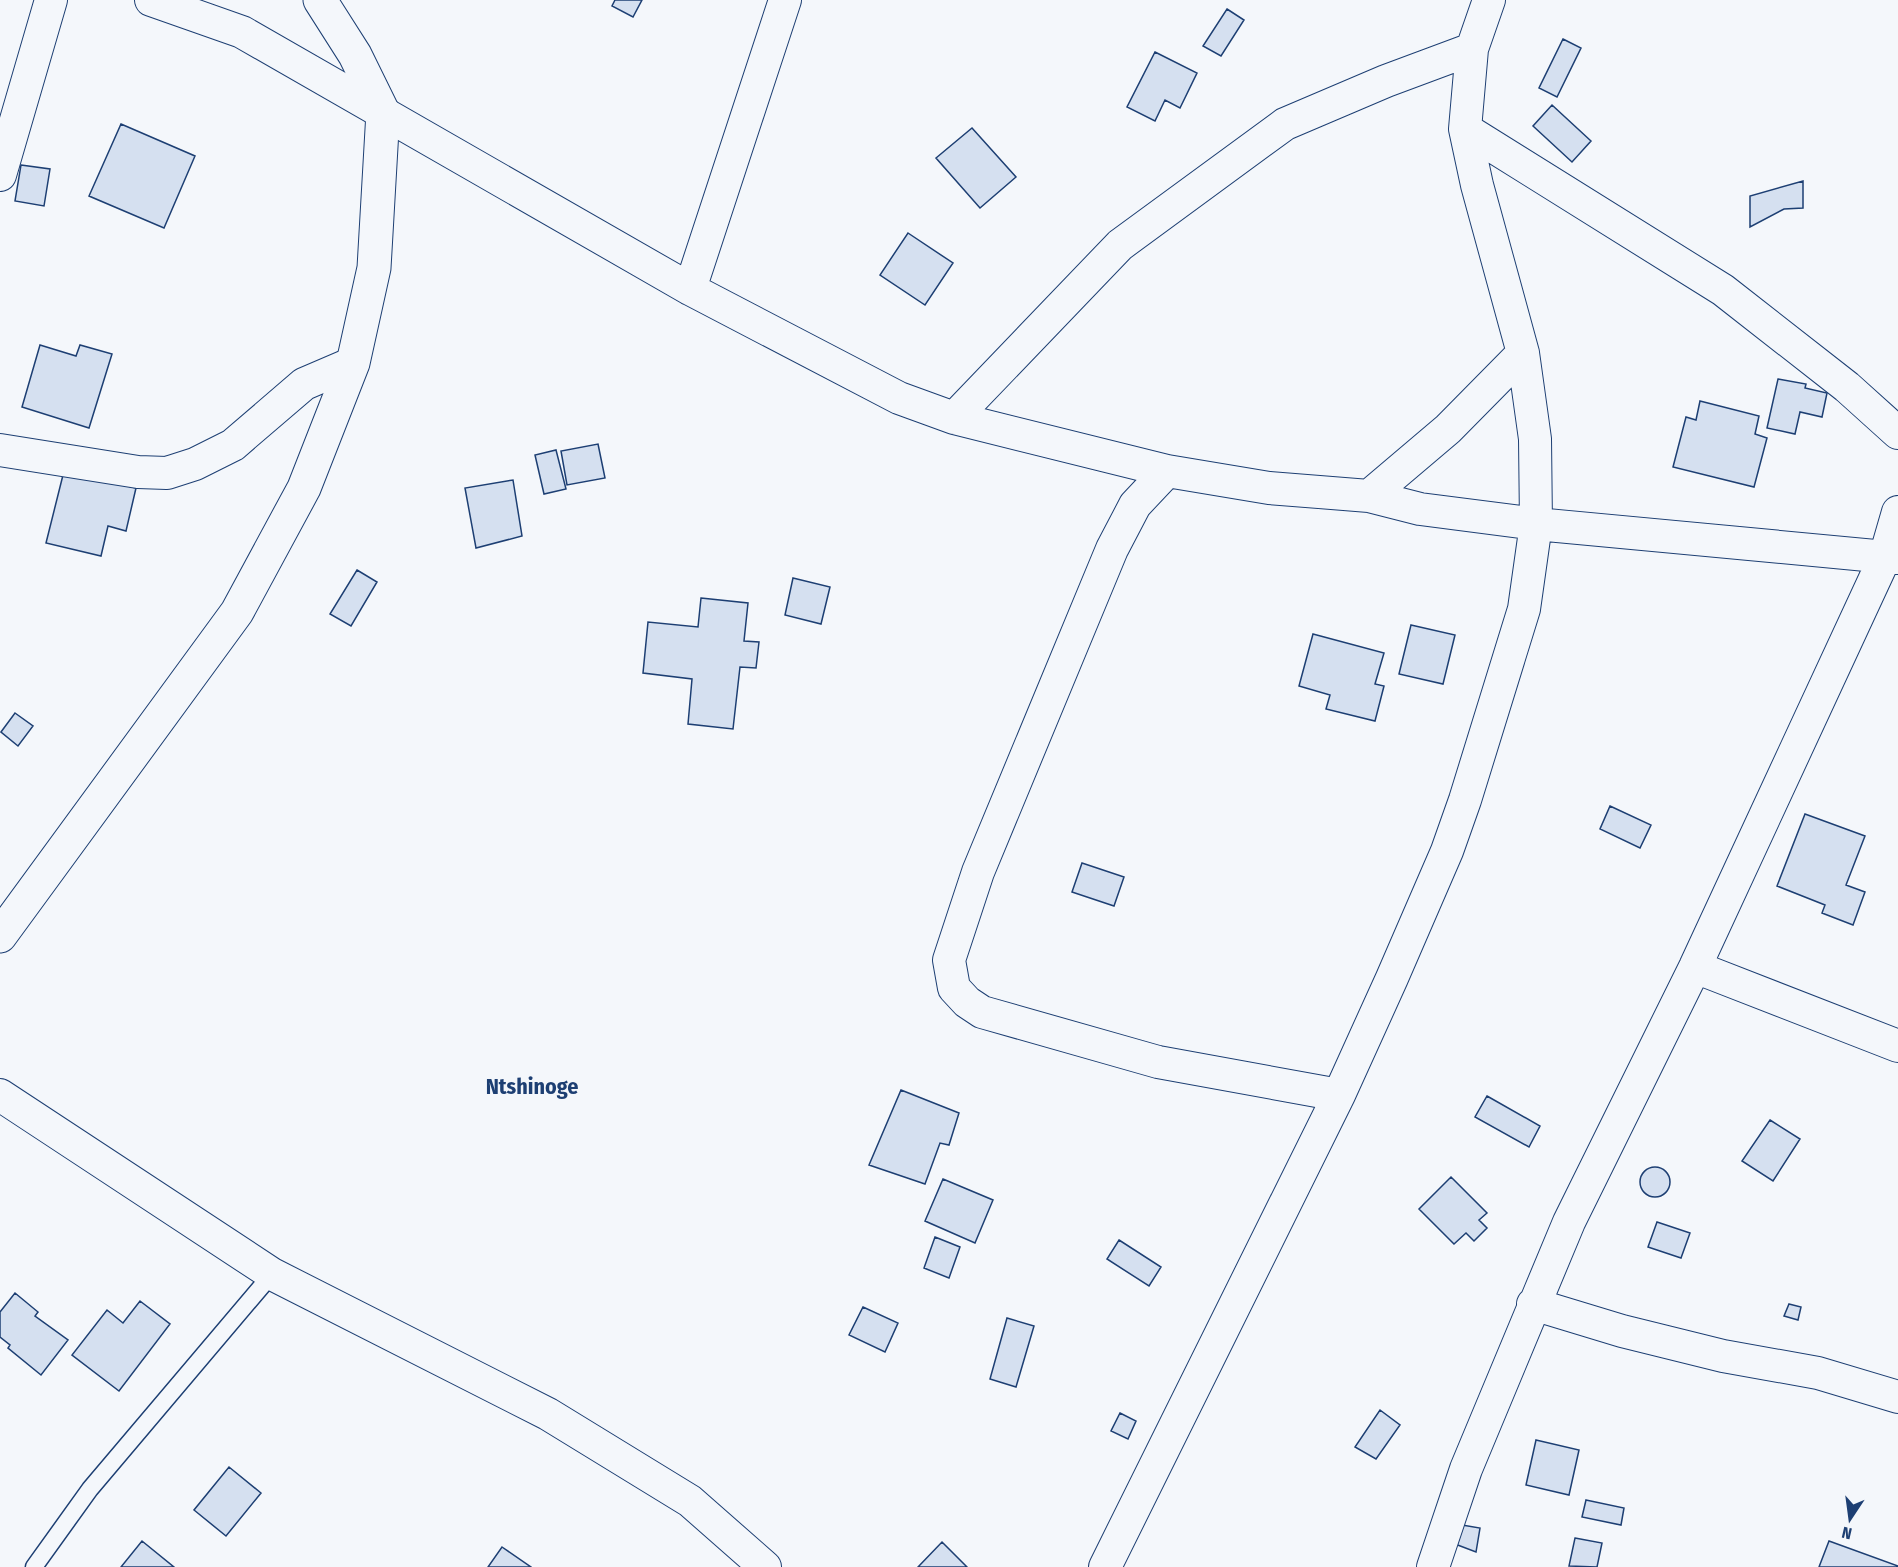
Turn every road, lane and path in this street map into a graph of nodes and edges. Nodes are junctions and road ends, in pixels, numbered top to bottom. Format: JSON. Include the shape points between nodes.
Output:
{"nodes":[{"id":1,"x":51,"y":0,"type":"edge"},
{"id":2,"x":151,"y":0,"type":"edge"},
{"id":3,"x":320,"y":0,"type":"edge"},
{"id":4,"x":785,"y":0,"type":"edge"},
{"id":5,"x":1490,"y":0,"type":"edge"},
{"id":6,"x":1472,"y":49,"type":"junction"},
{"id":7,"x":383,"y":112,"type":"junction"},
{"id":8,"x":1465,"y":129,"type":"junction"},
{"id":9,"x":0,"y":175,"type":"edge"},
{"id":10,"x":690,"y":289,"type":"junction"},
{"id":11,"x":1523,"y":353,"type":"junction"},
{"id":12,"x":353,"y":363,"type":"junction"},
{"id":13,"x":954,"y":418,"type":"junction"},
{"id":14,"x":1898,"y":433,"type":"edge"},
{"id":15,"x":0,"y":450,"type":"edge"},
{"id":16,"x":1167,"y":471,"type":"junction"},
{"id":17,"x":1369,"y":496,"type":"junction"},
{"id":18,"x":1898,"y":512,"type":"edge"},
{"id":19,"x":1536,"y":524,"type":"junction"},
{"id":20,"x":1892,"y":558,"type":"edge"},
{"id":21,"x":0,"y":936,"type":"edge"},
{"id":22,"x":1695,"y":967,"type":"junction"},
{"id":23,"x":1898,"y":1046,"type":"edge"},
{"id":24,"x":0,"y":1095,"type":"edge"},
{"id":25,"x":1339,"y":1095,"type":"junction"},
{"id":26,"x":272,"y":1274,"type":"junction"},
{"id":27,"x":1533,"y":1304,"type":"junction"},
{"id":28,"x":1898,"y":1397,"type":"edge"},
{"id":29,"x":34,"y":1567,"type":"edge"},
{"id":30,"x":765,"y":1567,"type":"edge"},
{"id":31,"x":1105,"y":1567,"type":"edge"},
{"id":32,"x":1433,"y":1567,"type":"edge"}],
"edges":[{"from":1,"to":9,"type":"street"},
{"from":2,"to":7,"type":"street","via":[[242,32]]},
{"from":3,"to":7,"type":"street","via":[[355,55]]},
{"from":4,"to":10,"type":"street"},
{"from":5,"to":6,"type":"street"},
{"from":6,"to":8,"type":"street"},
{"from":6,"to":13,"type":"street","via":[[1285,124],[1120,245]]},
{"from":7,"to":10,"type":"street"},
{"from":7,"to":12,"type":"street","via":[[374,268]]},
{"from":8,"to":11,"type":"street"},
{"from":8,"to":14,"type":"street","via":[[1723,290],[1848,387]]},
{"from":10,"to":13,"type":"street","via":[[899,398]]},
{"from":11,"to":17,"type":"street","via":[[1448,429]]},
{"from":11,"to":19,"type":"street","via":[[1535,439]]},
{"from":12,"to":15,"type":"street","via":[[304,384],[233,445],[167,473]]},
{"from":12,"to":21,"type":"street","via":[[304,488],[237,612]]},
{"from":13,"to":16,"type":"street"},
{"from":16,"to":17,"type":"street","via":[[1269,488]]},
{"from":16,"to":25,"type":"street","via":[[1135,505],[1112,549],[1048,702],[978,873],[952,949],[949,960],[954,988],[982,1012],[1158,1062]]},
{"from":17,"to":19,"type":"street","via":[[1420,509]]},
{"from":18,"to":20,"type":"street"},
{"from":19,"to":20,"type":"street"},
{"from":19,"to":25,"type":"street","via":[[1524,609],[1465,800],[1447,851]]},
{"from":20,"to":22,"type":"street"},
{"from":22,"to":23,"type":"street"},
{"from":22,"to":27,"type":"street","via":[[1569,1222]]},
{"from":24,"to":26,"type":"street"},
{"from":25,"to":31,"type":"street"},
{"from":26,"to":29,"type":"lane","via":[[90,1489]]},
{"from":26,"to":30,"type":"street","via":[[548,1414],[690,1501]]},
{"from":27,"to":28,"type":"street","via":[[1622,1331],[1723,1356],[1818,1373]]},
{"from":27,"to":32,"type":"street","via":[[1466,1469]]}]}
